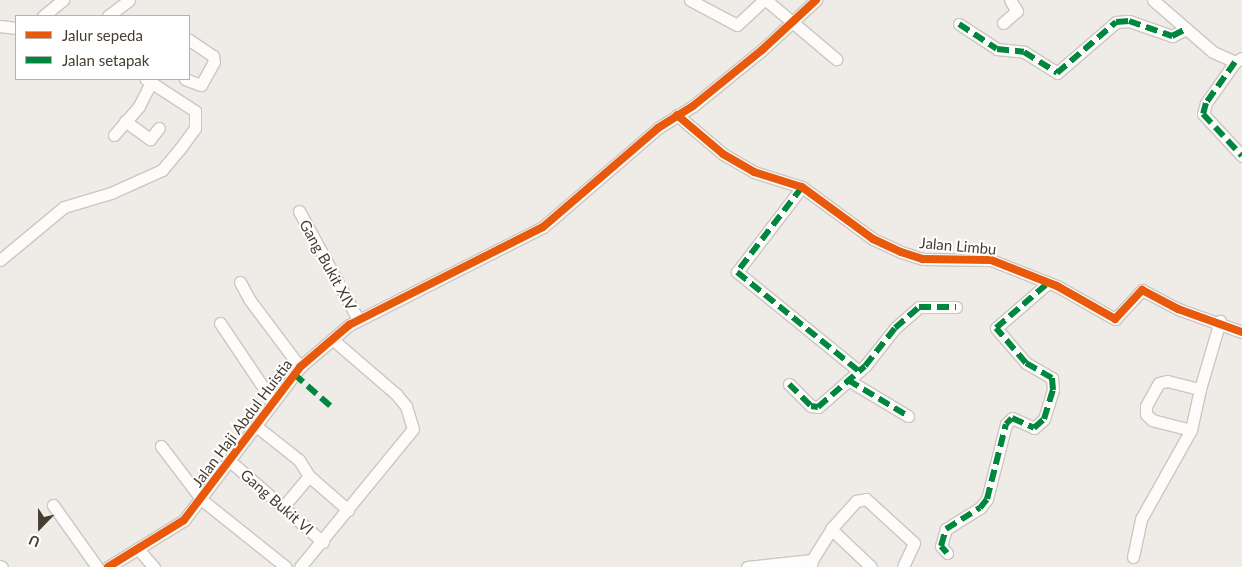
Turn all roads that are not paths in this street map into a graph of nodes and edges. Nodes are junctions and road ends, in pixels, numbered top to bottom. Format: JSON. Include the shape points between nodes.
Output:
{"nodes":[{"id":1,"x":63,"y":0,"type":"edge"},
{"id":2,"x":129,"y":0,"type":"edge"},
{"id":3,"x":690,"y":0,"type":"edge"},
{"id":4,"x":765,"y":0,"type":"edge"},
{"id":5,"x":816,"y":0,"type":"edge"},
{"id":6,"x":1011,"y":0,"type":"edge"},
{"id":7,"x":1153,"y":0,"type":"edge"},
{"id":8,"x":44,"y":15,"type":"edge"},
{"id":9,"x":109,"y":15,"type":"edge"},
{"id":10,"x":791,"y":23,"type":"junction"},
{"id":11,"x":1003,"y":23,"type":"dead end"},
{"id":12,"x":959,"y":24,"type":"dead end"},
{"id":13,"x":0,"y":26,"type":"edge"},
{"id":14,"x":15,"y":28,"type":"edge"},
{"id":15,"x":1186,"y":29,"type":"junction"},
{"id":16,"x":190,"y":41,"type":"edge"},
{"id":17,"x":836,"y":59,"type":"dead end"},
{"id":18,"x":1239,"y":60,"type":"edge"},
{"id":19,"x":148,"y":80,"type":"edge"},
{"id":20,"x":188,"y":80,"type":"edge"},
{"id":21,"x":676,"y":114,"type":"junction"},
{"id":22,"x":126,"y":121,"type":"junction"},
{"id":23,"x":159,"y":128,"type":"dead end"},
{"id":24,"x":114,"y":135,"type":"dead end"},
{"id":25,"x":1242,"y":156,"type":"edge"},
{"id":26,"x":802,"y":187,"type":"junction"},
{"id":27,"x":299,"y":211,"type":"dead end"},
{"id":28,"x":0,"y":260,"type":"edge"},
{"id":29,"x":240,"y":282,"type":"dead end"},
{"id":30,"x":1048,"y":283,"type":"junction"},
{"id":31,"x":956,"y":307,"type":"dead end"},
{"id":32,"x":358,"y":319,"type":"junction"},
{"id":33,"x":1220,"y":321,"type":"junction"},
{"id":34,"x":220,"y":323,"type":"dead end"},
{"id":35,"x":1242,"y":332,"type":"edge"},
{"id":36,"x":332,"y":338,"type":"junction"},
{"id":37,"x":300,"y":367,"type":"junction"},
{"id":38,"x":859,"y":371,"type":"junction"},
{"id":39,"x":848,"y":380,"type":"junction"},
{"id":40,"x":789,"y":384,"type":"dead end"},
{"id":41,"x":1200,"y":389,"type":"junction"},
{"id":42,"x":273,"y":402,"type":"junction"},
{"id":43,"x":908,"y":416,"type":"dead end"},
{"id":44,"x":256,"y":426,"type":"junction"},
{"id":45,"x":1191,"y":430,"type":"junction"},
{"id":46,"x":161,"y":446,"type":"dead end"},
{"id":47,"x":231,"y":462,"type":"junction"},
{"id":48,"x":308,"y":476,"type":"junction"},
{"id":49,"x":202,"y":500,"type":"junction"},
{"id":50,"x":53,"y":505,"type":"dead end"},
{"id":51,"x":283,"y":507,"type":"junction"},
{"id":52,"x":348,"y":510,"type":"junction"},
{"id":53,"x":831,"y":529,"type":"junction"},
{"id":54,"x":322,"y":542,"type":"junction"},
{"id":55,"x":139,"y":550,"type":"junction"},
{"id":56,"x":947,"y":552,"type":"dead end"},
{"id":57,"x":1133,"y":556,"type":"dead end"},
{"id":58,"x":811,"y":563,"type":"edge"},
{"id":59,"x":97,"y":567,"type":"edge"},
{"id":60,"x":108,"y":567,"type":"edge"},
{"id":61,"x":154,"y":567,"type":"edge"},
{"id":62,"x":286,"y":567,"type":"edge"},
{"id":63,"x":300,"y":567,"type":"edge"},
{"id":64,"x":746,"y":567,"type":"edge"},
{"id":65,"x":871,"y":567,"type":"edge"},
{"id":66,"x":903,"y":567,"type":"edge"}],
"edges":[{"from":1,"to":8,"type":"street"},
{"from":2,"to":9,"type":"street"},
{"from":3,"to":4,"type":"street","via":[[741,25]]},
{"from":4,"to":10,"type":"street"},
{"from":5,"to":10,"type":"street","name":"Jalan Haji Abdul Huistia"},
{"from":6,"to":11,"type":"street","via":[[1017,11]]},
{"from":7,"to":15,"type":"street"},
{"from":10,"to":17,"type":"street"},
{"from":10,"to":21,"type":"street","name":"Jalan Haji Abdul Huistia","via":[[762,50]]},
{"from":12,"to":15,"type":"street","via":[[997,49],[1024,52],[1057,74],[1116,22],[1129,21],[1172,36]]},
{"from":13,"to":14,"type":"street"},
{"from":15,"to":18,"type":"street","via":[[1213,52]]},
{"from":16,"to":20,"type":"street","via":[[213,56],[214,62],[201,85]]},
{"from":18,"to":25,"type":"street","via":[[1206,103],[1203,114]]},
{"from":19,"to":22,"type":"street"},
{"from":19,"to":28,"type":"street","via":[[195,111],[195,128],[179,150],[162,170],[111,193],[64,207]]},
{"from":21,"to":26,"type":"street","name":"Jalan Limbu","via":[[723,154],[754,172]]},
{"from":21,"to":32,"type":"street","name":"Jalan Haji Abdul Huistia","via":[[543,227]]},
{"from":22,"to":23,"type":"street","via":[[150,139]]},
{"from":22,"to":24,"type":"street"},
{"from":26,"to":30,"type":"street","name":"Jalan Limbu","via":[[873,239],[901,252],[923,259],[991,260]]},
{"from":26,"to":38,"type":"street","via":[[737,272]]},
{"from":27,"to":32,"type":"street","name":"Gang Bukit XIV"},
{"from":29,"to":37,"type":"street","via":[[248,299]]},
{"from":30,"to":33,"type":"street","name":"Jalan Limbu","via":[[1115,319],[1142,290],[1178,308]]},
{"from":30,"to":56,"type":"street","via":[[996,326],[1026,363],[1052,378],[1053,390],[1044,419],[1034,428],[1012,418],[1006,424],[987,499],[980,508],[946,529],[941,546]]},
{"from":31,"to":38,"type":"street","via":[[920,307],[895,328],[882,348]]},
{"from":32,"to":36,"type":"street","name":"Jalan Haji Abdul Huistia"},
{"from":33,"to":35,"type":"street","name":"Jalan Limbu"},
{"from":33,"to":41,"type":"street"},
{"from":34,"to":42,"type":"street"},
{"from":36,"to":37,"type":"street","name":"Jalan Haji Abdul Huistia"},
{"from":36,"to":52,"type":"street","via":[[396,394],[406,406],[413,429]]},
{"from":37,"to":42,"type":"street","name":"Jalan Haji Abdul Huistia"},
{"from":38,"to":39,"type":"street"},
{"from":39,"to":40,"type":"street","via":[[814,408]]},
{"from":39,"to":43,"type":"street"},
{"from":41,"to":45,"type":"street"},
{"from":41,"to":45,"type":"street","via":[[1167,381],[1159,384],[1146,406],[1146,414],[1152,420]]},
{"from":42,"to":44,"type":"street","name":"Jalan Haji Abdul Huistia"},
{"from":44,"to":47,"type":"street","name":"Jalan Haji Abdul Huistia"},
{"from":44,"to":48,"type":"street","via":[[299,460]]},
{"from":45,"to":57,"type":"street","via":[[1141,519]]},
{"from":46,"to":49,"type":"street"},
{"from":47,"to":49,"type":"street","name":"Jalan Haji Abdul Huistia"},
{"from":47,"to":51,"type":"street","name":"Gang Bukit VI"},
{"from":48,"to":51,"type":"street"},
{"from":48,"to":52,"type":"street"},
{"from":49,"to":55,"type":"street","name":"Jalan Haji Abdul Huistia","via":[[184,520]]},
{"from":49,"to":62,"type":"street"},
{"from":50,"to":59,"type":"street"},
{"from":51,"to":54,"type":"street","name":"Gang Bukit VI"},
{"from":52,"to":54,"type":"street"},
{"from":53,"to":58,"type":"street"},
{"from":53,"to":65,"type":"street"},
{"from":53,"to":66,"type":"street","via":[[856,501],[866,499],[914,542]]},
{"from":54,"to":63,"type":"street"},
{"from":55,"to":60,"type":"street","name":"Jalan Haji Abdul Huistia"},
{"from":55,"to":61,"type":"street"},
{"from":58,"to":64,"type":"street"}]}
